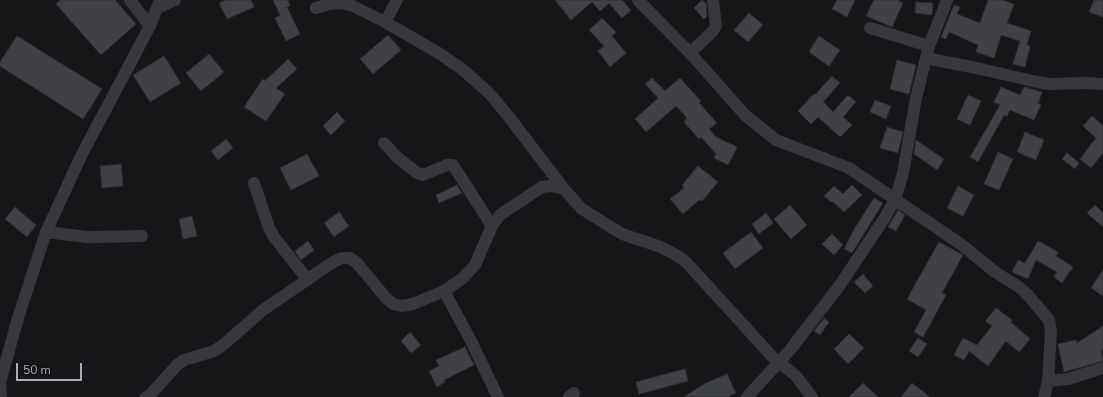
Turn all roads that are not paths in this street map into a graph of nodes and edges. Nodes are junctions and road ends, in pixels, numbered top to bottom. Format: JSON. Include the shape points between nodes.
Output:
{"nodes":[{"id":1,"x":130,"y":0,"type":"edge"},
{"id":2,"x":175,"y":0,"type":"edge"},
{"id":3,"x":397,"y":0,"type":"edge"},
{"id":4,"x":638,"y":0,"type":"edge"},
{"id":5,"x":713,"y":0,"type":"edge"},
{"id":6,"x":947,"y":0,"type":"edge"},
{"id":7,"x":352,"y":3,"type":"edge"},
{"id":8,"x":159,"y":4,"type":"edge"},
{"id":9,"x":316,"y":8,"type":"dead end"},
{"id":10,"x":385,"y":22,"type":"junction"},
{"id":11,"x":150,"y":26,"type":"junction"},
{"id":12,"x":870,"y":28,"type":"dead end"},
{"id":13,"x":927,"y":52,"type":"junction"},
{"id":14,"x":690,"y":53,"type":"junction"},
{"id":15,"x":1103,"y":84,"type":"edge"},
{"id":16,"x":384,"y":143,"type":"dead end"},
{"id":17,"x":254,"y":183,"type":"dead end"},
{"id":18,"x":564,"y":189,"type":"junction"},
{"id":19,"x":895,"y":200,"type":"junction"},
{"id":20,"x":492,"y":226,"type":"junction"},
{"id":21,"x":46,"y":232,"type":"junction"},
{"id":22,"x":142,"y":236,"type":"dead end"},
{"id":23,"x":307,"y":279,"type":"junction"},
{"id":24,"x":444,"y":291,"type":"junction"},
{"id":25,"x":778,"y":364,"type":"junction"},
{"id":26,"x":1103,"y":368,"type":"edge"},
{"id":27,"x":1048,"y":381,"type":"junction"},
{"id":28,"x":149,"y":396,"type":"edge"},
{"id":29,"x":1,"y":397,"type":"edge"},
{"id":30,"x":498,"y":397,"type":"edge"},
{"id":31,"x":747,"y":397,"type":"edge"},
{"id":32,"x":812,"y":397,"type":"edge"},
{"id":33,"x":1044,"y":397,"type":"edge"}],
"edges":[{"from":1,"to":11,"type":"street"},
{"from":2,"to":8,"type":"street"},
{"from":3,"to":10,"type":"street"},
{"from":4,"to":14,"type":"street"},
{"from":5,"to":14,"type":"street","via":[[716,26]]},
{"from":6,"to":13,"type":"street"},
{"from":7,"to":9,"type":"street","via":[[329,4]]},
{"from":7,"to":10,"type":"street"},
{"from":8,"to":11,"type":"street"},
{"from":10,"to":18,"type":"street","via":[[437,52],[477,81],[509,117]]},
{"from":11,"to":21,"type":"street","via":[[82,154]]},
{"from":12,"to":13,"type":"street"},
{"from":13,"to":15,"type":"street","via":[[981,69],[1037,82]]},
{"from":13,"to":19,"type":"street","via":[[903,173]]},
{"from":14,"to":19,"type":"street","via":[[745,115],[776,140],[849,168]]},
{"from":16,"to":20,"type":"street","via":[[398,158],[423,175],[446,165],[453,165]]},
{"from":17,"to":23,"type":"street","via":[[269,228]]},
{"from":18,"to":20,"type":"street","via":[[542,187],[500,215]]},
{"from":18,"to":25,"type":"street","via":[[582,209],[613,229],[661,247],[688,263]]},
{"from":19,"to":25,"type":"street","via":[[840,285]]},
{"from":19,"to":27,"type":"street","via":[[1019,287],[1039,308],[1049,320],[1051,331]]},
{"from":20,"to":24,"type":"street","via":[[474,265],[464,278]]},
{"from":21,"to":22,"type":"street","via":[[87,237]]},
{"from":21,"to":29,"type":"street","via":[[0,383]]},
{"from":23,"to":24,"type":"street","via":[[333,262],[350,258],[393,304],[413,304]]},
{"from":23,"to":28,"type":"street","via":[[263,310],[214,351],[184,360],[177,365]]},
{"from":24,"to":30,"type":"street"},
{"from":25,"to":31,"type":"street"},
{"from":25,"to":32,"type":"street","via":[[795,375]]},
{"from":26,"to":27,"type":"street","via":[[1068,379]]},
{"from":27,"to":33,"type":"street"}]}
